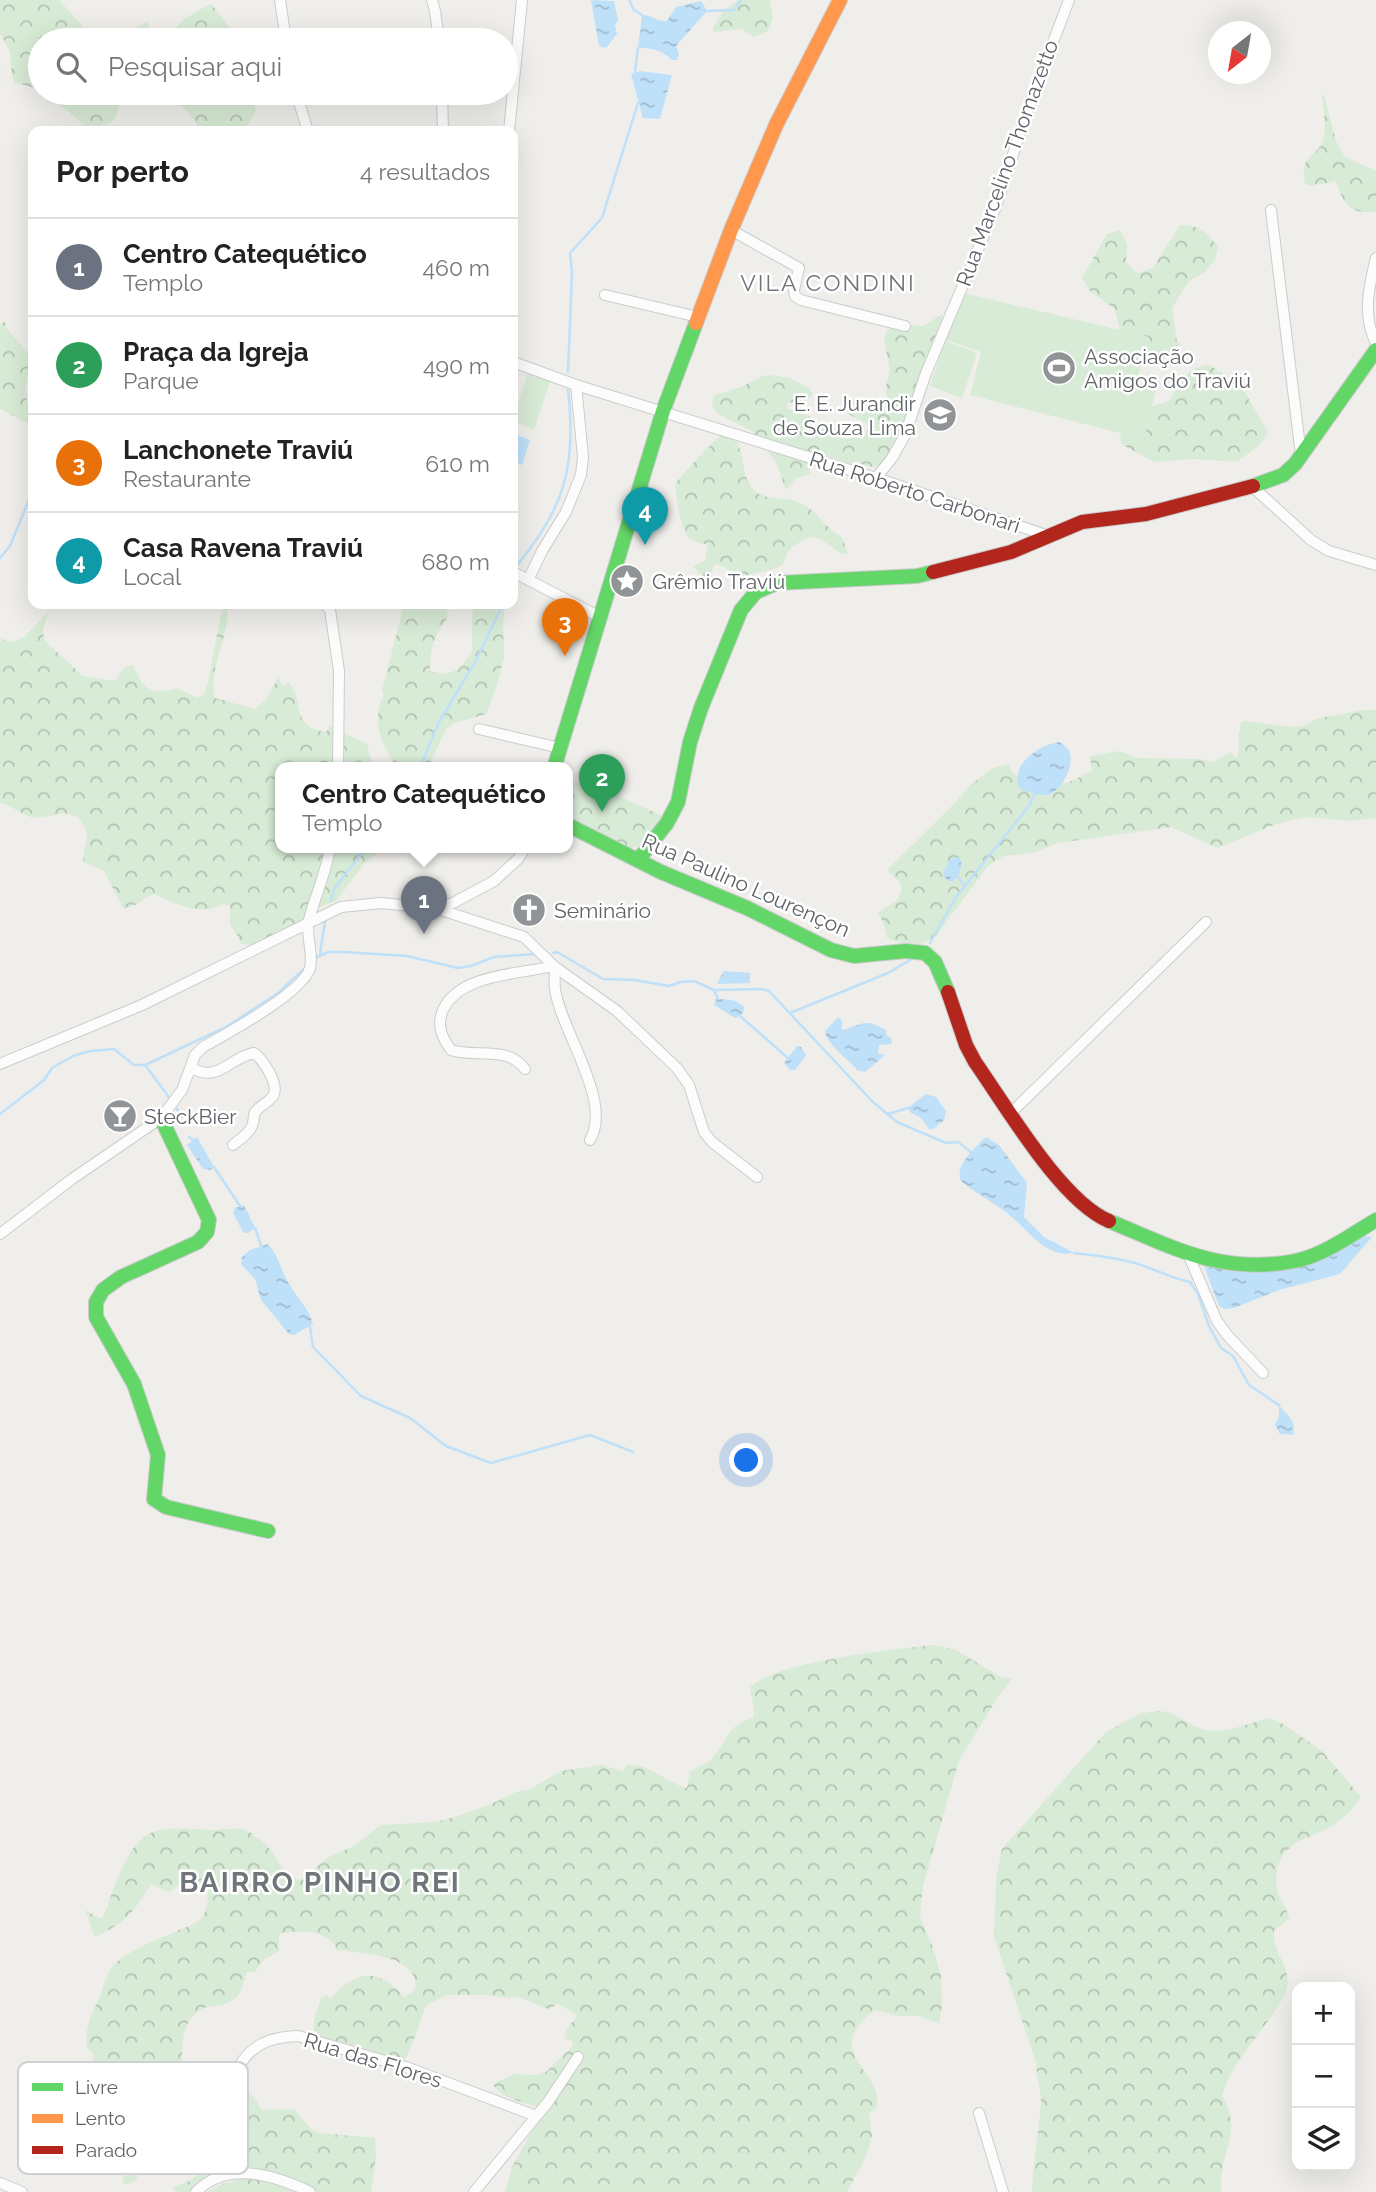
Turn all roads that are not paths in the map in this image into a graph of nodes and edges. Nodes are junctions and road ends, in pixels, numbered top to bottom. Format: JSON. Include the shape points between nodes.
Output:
{"nodes":[{"id":1,"x":280,"y":0,"type":"edge"},
{"id":2,"x":432,"y":0,"type":"edge"},
{"id":3,"x":522,"y":0,"type":"edge"},
{"id":4,"x":840,"y":0,"type":"edge"},
{"id":5,"x":1069,"y":0,"type":"edge"},
{"id":6,"x":284,"y":28,"type":"edge"},
{"id":7,"x":437,"y":28,"type":"edge"},
{"id":8,"x":518,"y":40,"type":"edge"},
{"id":9,"x":300,"y":105,"type":"edge"},
{"id":10,"x":442,"y":105,"type":"edge"},
{"id":11,"x":512,"y":105,"type":"edge"},
{"id":12,"x":306,"y":126,"type":"edge"},
{"id":13,"x":443,"y":126,"type":"edge"},
{"id":14,"x":509,"y":126,"type":"edge"},
{"id":15,"x":1271,"y":210,"type":"dead end"},
{"id":16,"x":731,"y":229,"type":"junction"},
{"id":17,"x":1376,"y":258,"type":"edge"},
{"id":18,"x":605,"y":296,"type":"dead end"},
{"id":19,"x":698,"y":317,"type":"junction"},
{"id":20,"x":905,"y":327,"type":"dead end"},
{"id":21,"x":1376,"y":343,"type":"edge"},
{"id":22,"x":1376,"y":350,"type":"edge"},
{"id":23,"x":518,"y":364,"type":"edge"},
{"id":24,"x":576,"y":385,"type":"junction"},
{"id":25,"x":663,"y":411,"type":"junction"},
{"id":26,"x":1301,"y":455,"type":"junction"},
{"id":27,"x":876,"y":478,"type":"junction"},
{"id":28,"x":1247,"y":489,"type":"junction"},
{"id":29,"x":1046,"y":535,"type":"junction"},
{"id":30,"x":1376,"y":565,"type":"edge"},
{"id":31,"x":518,"y":575,"type":"edge"},
{"id":32,"x":528,"y":580,"type":"junction"},
{"id":33,"x":329,"y":609,"type":"edge"},
{"id":34,"x":600,"y":617,"type":"junction"},
{"id":35,"x":478,"y":729,"type":"dead end"},
{"id":36,"x":560,"y":748,"type":"junction"},
{"id":37,"x":338,"y":762,"type":"edge"},
{"id":38,"x":556,"y":762,"type":"edge"},
{"id":39,"x":573,"y":828,"type":"edge"},
{"id":40,"x":329,"y":853,"type":"edge"},
{"id":41,"x":521,"y":853,"type":"edge"},
{"id":42,"x":638,"y":860,"type":"junction"},
{"id":43,"x":432,"y":908,"type":"junction"},
{"id":44,"x":1206,"y":922,"type":"dead end"},
{"id":45,"x":308,"y":923,"type":"junction"},
{"id":46,"x":554,"y":967,"type":"junction"},
{"id":47,"x":0,"y":1064,"type":"edge"},
{"id":48,"x":191,"y":1068,"type":"junction"},
{"id":49,"x":525,"y":1069,"type":"dead end"},
{"id":50,"x":1011,"y":1113,"type":"junction"},
{"id":51,"x":161,"y":1118,"type":"junction"},
{"id":52,"x":590,"y":1140,"type":"dead end"},
{"id":53,"x":233,"y":1145,"type":"dead end"},
{"id":54,"x":757,"y":1177,"type":"dead end"},
{"id":55,"x":1376,"y":1220,"type":"edge"},
{"id":56,"x":0,"y":1234,"type":"edge"},
{"id":57,"x":1188,"y":1254,"type":"junction"},
{"id":58,"x":1263,"y":1373,"type":"dead end"},
{"id":59,"x":268,"y":1531,"type":"dead end"},
{"id":60,"x":578,"y":2057,"type":"dead end"},
{"id":61,"x":240,"y":2062,"type":"edge"},
{"id":62,"x":979,"y":2113,"type":"dead end"},
{"id":63,"x":536,"y":2116,"type":"junction"},
{"id":64,"x":248,"y":2173,"type":"edge"},
{"id":65,"x":229,"y":2174,"type":"edge"},
{"id":66,"x":0,"y":2183,"type":"edge"},
{"id":67,"x":22,"y":2192,"type":"edge"},
{"id":68,"x":196,"y":2192,"type":"edge"},
{"id":69,"x":310,"y":2192,"type":"edge"},
{"id":70,"x":474,"y":2192,"type":"edge"},
{"id":71,"x":1003,"y":2192,"type":"edge"}],
"edges":[{"from":1,"to":6,"type":"street"},
{"from":2,"to":7,"type":"street"},
{"from":3,"to":8,"type":"street"},
{"from":4,"to":16,"type":"street","via":[[776,125]]},
{"from":5,"to":27,"type":"street","name":"Rua Marcelino Thomazetto","via":[[995,209],[905,435]]},
{"from":9,"to":12,"type":"street"},
{"from":10,"to":13,"type":"street"},
{"from":11,"to":14,"type":"street"},
{"from":15,"to":26,"type":"street"},
{"from":16,"to":19,"type":"street"},
{"from":16,"to":20,"type":"street","via":[[799,268],[794,290],[801,300]]},
{"from":17,"to":21,"type":"street","via":[[1368,311]]},
{"from":18,"to":19,"type":"street"},
{"from":19,"to":25,"type":"street"},
{"from":22,"to":26,"type":"street"},
{"from":23,"to":24,"type":"street","name":"Rua Roberto Carbonari"},
{"from":24,"to":25,"type":"street","name":"Rua Roberto Carbonari"},
{"from":24,"to":32,"type":"street","via":[[581,475]]},
{"from":25,"to":27,"type":"street","name":"Rua Roberto Carbonari"},
{"from":25,"to":34,"type":"street"},
{"from":26,"to":28,"type":"street","via":[[1283,475]]},
{"from":27,"to":29,"type":"street","name":"Rua Roberto Carbonari"},
{"from":28,"to":29,"type":"street","via":[[1146,514],[1082,522]]},
{"from":28,"to":30,"type":"street","via":[[1329,551]]},
{"from":29,"to":42,"type":"street","via":[[1010,552],[917,576],[760,587],[741,610],[701,708],[678,802]]},
{"from":31,"to":32,"type":"street"},
{"from":32,"to":34,"type":"street"},
{"from":33,"to":37,"type":"street","via":[[339,671]]},
{"from":34,"to":36,"type":"street"},
{"from":35,"to":36,"type":"street"},
{"from":36,"to":38,"type":"street"},
{"from":39,"to":42,"type":"street","name":"Rua Paulino Lourençon"},
{"from":40,"to":45,"type":"street"},
{"from":41,"to":43,"type":"street","via":[[495,881]]},
{"from":42,"to":50,"type":"street","name":"Rua Paulino Lourençon","via":[[843,954],[925,953],[942,976],[975,1062]]},
{"from":43,"to":45,"type":"street","via":[[356,904]]},
{"from":43,"to":46,"type":"street","via":[[524,937]]},
{"from":44,"to":50,"type":"street"},
{"from":45,"to":47,"type":"street","via":[[142,1006]]},
{"from":45,"to":48,"type":"street","via":[[310,968],[306,975],[265,1010],[203,1048]]},
{"from":46,"to":49,"type":"street","via":[[515,971],[468,986],[451,997],[439,1020],[451,1050],[506,1056]]},
{"from":46,"to":52,"type":"street","via":[[560,1010],[582,1062],[597,1116]]},
{"from":46,"to":54,"type":"street","via":[[617,1011],[677,1068],[689,1085],[704,1132]]},
{"from":48,"to":51,"type":"street","via":[[182,1090]]},
{"from":48,"to":53,"type":"street","via":[[211,1074],[254,1053],[274,1083],[275,1092],[258,1108],[250,1131]]},
{"from":50,"to":57,"type":"street","name":"Rua Paulino Lourençon","via":[[1080,1204],[1096,1216]]},
{"from":51,"to":56,"type":"street"},
{"from":51,"to":59,"type":"street","via":[[209,1220],[207,1232],[198,1242],[108,1286],[95,1306],[96,1317],[134,1384],[158,1455],[154,1499],[166,1507]]},
{"from":55,"to":57,"type":"street","name":"Rua Paulino Lourençon","via":[[1332,1247],[1296,1261],[1224,1264]]},
{"from":57,"to":58,"type":"street","via":[[1217,1321]]},
{"from":60,"to":63,"type":"street"},
{"from":61,"to":63,"type":"street","name":"Rua das Flores","via":[[253,2047],[269,2039],[298,2036],[405,2067]]},
{"from":62,"to":71,"type":"street"},
{"from":63,"to":70,"type":"street"},
{"from":64,"to":69,"type":"street","via":[[287,2181]]},
{"from":65,"to":68,"type":"street"},
{"from":66,"to":67,"type":"street"}]}
